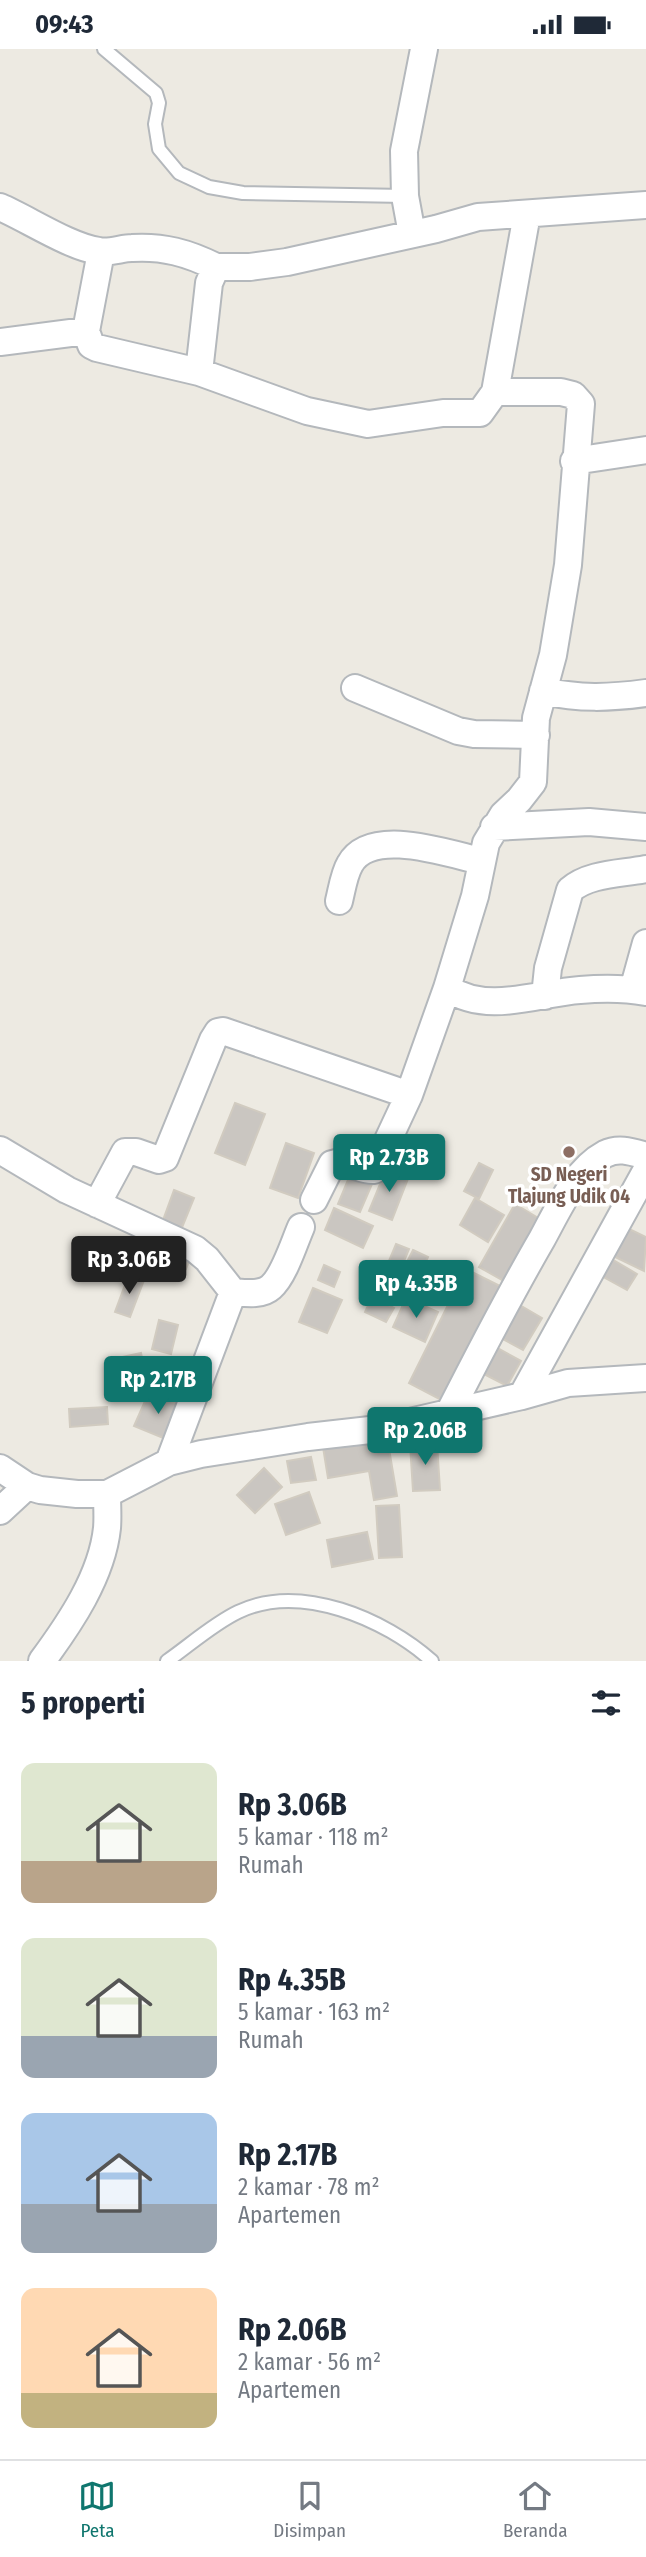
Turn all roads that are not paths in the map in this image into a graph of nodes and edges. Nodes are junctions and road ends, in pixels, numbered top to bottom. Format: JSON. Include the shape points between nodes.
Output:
{"nodes":[{"id":1,"x":104,"y":49,"type":"edge"},
{"id":2,"x":424,"y":49,"type":"edge"},
{"id":3,"x":405,"y":196,"type":"junction"},
{"id":4,"x":646,"y":205,"type":"edge"},
{"id":5,"x":0,"y":207,"type":"edge"},
{"id":6,"x":527,"y":213,"type":"junction"},
{"id":7,"x":412,"y":234,"type":"junction"},
{"id":8,"x":100,"y":252,"type":"junction"},
{"id":9,"x":216,"y":267,"type":"junction"},
{"id":10,"x":86,"y":331,"type":"junction"},
{"id":11,"x":0,"y":342,"type":"edge"},
{"id":12,"x":200,"y":372,"type":"junction"},
{"id":13,"x":495,"y":392,"type":"junction"},
{"id":14,"x":646,"y":450,"type":"edge"},
{"id":15,"x":574,"y":461,"type":"junction"},
{"id":16,"x":355,"y":688,"type":"dead end"},
{"id":17,"x":543,"y":691,"type":"junction"},
{"id":18,"x":646,"y":693,"type":"edge"},
{"id":19,"x":536,"y":735,"type":"junction"},
{"id":20,"x":494,"y":827,"type":"junction"},
{"id":21,"x":646,"y":827,"type":"edge"},
{"id":22,"x":481,"y":861,"type":"junction"},
{"id":23,"x":646,"y":869,"type":"edge"},
{"id":24,"x":339,"y":901,"type":"dead end"},
{"id":25,"x":646,"y":943,"type":"edge"},
{"id":26,"x":447,"y":988,"type":"junction"},
{"id":27,"x":640,"y":991,"type":"edge"},
{"id":28,"x":545,"y":996,"type":"junction"},
{"id":29,"x":409,"y":1095,"type":"junction"},
{"id":30,"x":0,"y":1150,"type":"edge"},
{"id":31,"x":646,"y":1156,"type":"edge"},
{"id":32,"x":646,"y":1171,"type":"edge"},
{"id":33,"x":314,"y":1200,"type":"dead end"},
{"id":34,"x":97,"y":1204,"type":"junction"},
{"id":35,"x":301,"y":1227,"type":"dead end"},
{"id":36,"x":233,"y":1291,"type":"junction"},
{"id":37,"x":646,"y":1378,"type":"edge"},
{"id":38,"x":522,"y":1397,"type":"junction"},
{"id":39,"x":449,"y":1413,"type":"junction"},
{"id":40,"x":169,"y":1462,"type":"junction"},
{"id":41,"x":0,"y":1468,"type":"edge"},
{"id":42,"x":27,"y":1486,"type":"junction"},
{"id":43,"x":107,"y":1495,"type":"junction"},
{"id":44,"x":0,"y":1511,"type":"edge"},
{"id":45,"x":42,"y":1661,"type":"edge"},
{"id":46,"x":167,"y":1661,"type":"edge"},
{"id":47,"x":432,"y":1661,"type":"edge"}],
"edges":[{"from":1,"to":3,"type":"lane","via":[[156,93],[159,149],[179,173],[209,187],[243,193]]},
{"from":2,"to":3,"type":"street","via":[[404,151]]},
{"from":3,"to":7,"type":"street"},
{"from":4,"to":6,"type":"street"},
{"from":5,"to":8,"type":"street"},
{"from":6,"to":7,"type":"street","via":[[478,216]]},
{"from":6,"to":13,"type":"street"},
{"from":7,"to":9,"type":"street","via":[[287,262]]},
{"from":8,"to":9,"type":"street","via":[[166,249]]},
{"from":8,"to":10,"type":"street"},
{"from":9,"to":12,"type":"street","via":[[209,283]]},
{"from":10,"to":11,"type":"street"},
{"from":10,"to":12,"type":"street","via":[[97,348]]},
{"from":12,"to":13,"type":"street","via":[[307,411],[368,424],[443,413],[480,413]]},
{"from":13,"to":15,"type":"street","via":[[573,395],[581,404]]},
{"from":14,"to":15,"type":"street"},
{"from":15,"to":17,"type":"street","via":[[568,565]]},
{"from":16,"to":19,"type":"street","via":[[458,731]]},
{"from":17,"to":18,"type":"street","via":[[574,698]]},
{"from":17,"to":19,"type":"street"},
{"from":19,"to":20,"type":"street","via":[[533,782]]},
{"from":20,"to":21,"type":"street","via":[[589,823]]},
{"from":20,"to":22,"type":"street"},
{"from":22,"to":24,"type":"street","via":[[404,844],[368,848],[350,863]]},
{"from":22,"to":26,"type":"street"},
{"from":23,"to":28,"type":"street","via":[[587,880],[570,890],[548,968]]},
{"from":25,"to":27,"type":"street"},
{"from":26,"to":28,"type":"street","via":[[499,1001]]},
{"from":26,"to":29,"type":"street"},
{"from":27,"to":28,"type":"street","via":[[580,990]]},
{"from":29,"to":33,"type":"street","via":[[374,1170],[343,1161],[332,1164]]},
{"from":29,"to":34,"type":"street","via":[[218,1031],[165,1158],[125,1152]]},
{"from":30,"to":34,"type":"street"},
{"from":31,"to":39,"type":"street","via":[[611,1151],[575,1183],[510,1293]]},
{"from":32,"to":38,"type":"street"},
{"from":34,"to":36,"type":"street","via":[[195,1249]]},
{"from":35,"to":36,"type":"street","via":[[270,1288],[253,1293]]},
{"from":36,"to":40,"type":"street"},
{"from":37,"to":38,"type":"street","via":[[568,1383]]},
{"from":38,"to":39,"type":"street"},
{"from":39,"to":40,"type":"street","via":[[379,1429],[254,1445]]},
{"from":40,"to":43,"type":"street"},
{"from":41,"to":42,"type":"street"},
{"from":42,"to":43,"type":"street"},
{"from":42,"to":44,"type":"street"},
{"from":43,"to":45,"type":"street","via":[[107,1529],[97,1568],[68,1625]]},
{"from":46,"to":47,"type":"lane","via":[[238,1612],[276,1600],[324,1605],[378,1623]]}]}
